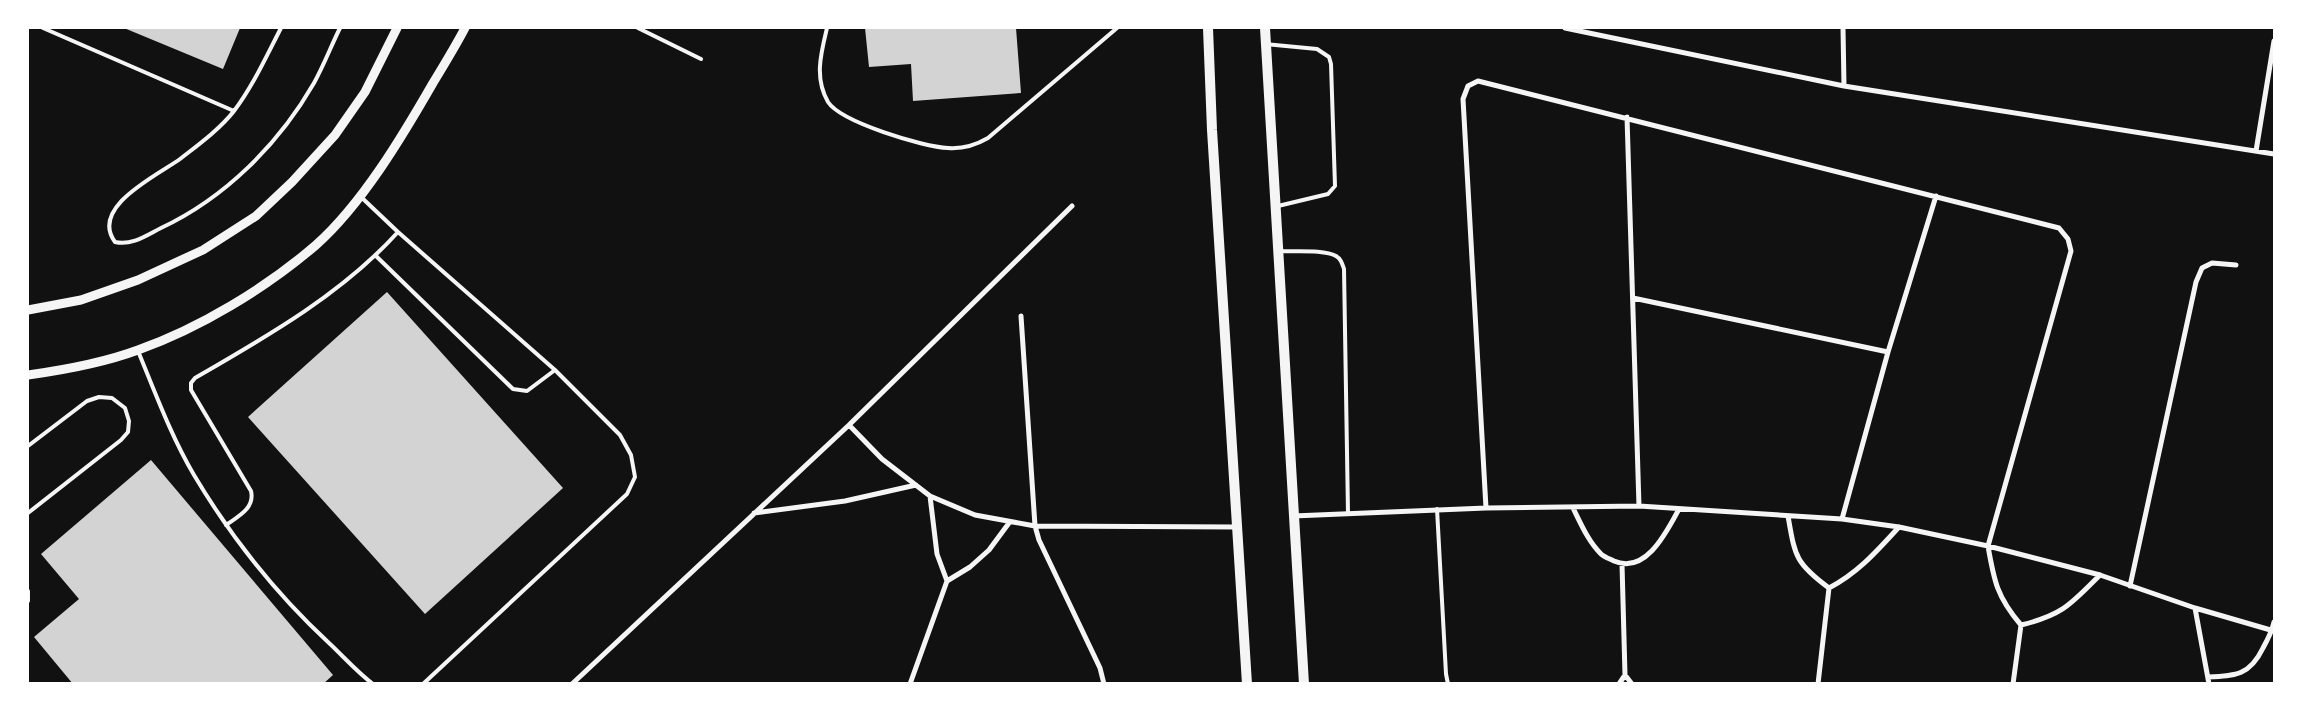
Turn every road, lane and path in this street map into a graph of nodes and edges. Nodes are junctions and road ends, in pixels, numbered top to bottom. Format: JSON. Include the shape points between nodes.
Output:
{"nodes":[{"id":1,"x":43,"y":28,"type":"edge"},
{"id":2,"x":280,"y":28,"type":"edge"},
{"id":3,"x":340,"y":28,"type":"edge"},
{"id":4,"x":397,"y":28,"type":"edge"},
{"id":5,"x":638,"y":28,"type":"edge"},
{"id":6,"x":827,"y":28,"type":"edge"},
{"id":7,"x":1117,"y":28,"type":"edge"},
{"id":8,"x":1208,"y":28,"type":"edge"},
{"id":9,"x":1265,"y":28,"type":"edge"},
{"id":10,"x":1565,"y":28,"type":"edge"},
{"id":11,"x":1843,"y":28,"type":"edge"},
{"id":12,"x":461,"y":29,"type":"edge"},
{"id":13,"x":2274,"y":41,"type":"edge"},
{"id":14,"x":1266,"y":44,"type":"junction"},
{"id":15,"x":701,"y":60,"type":"dead end"},
{"id":16,"x":1844,"y":86,"type":"junction"},
{"id":17,"x":234,"y":111,"type":"junction"},
{"id":18,"x":1627,"y":117,"type":"junction"},
{"id":19,"x":2256,"y":152,"type":"junction"},
{"id":20,"x":2274,"y":154,"type":"edge"},
{"id":21,"x":360,"y":196,"type":"junction"},
{"id":22,"x":1936,"y":196,"type":"junction"},
{"id":23,"x":1072,"y":206,"type":"dead end"},
{"id":24,"x":1276,"y":206,"type":"junction"},
{"id":25,"x":398,"y":232,"type":"junction"},
{"id":26,"x":1278,"y":251,"type":"junction"},
{"id":27,"x":376,"y":256,"type":"junction"},
{"id":28,"x":2236,"y":265,"type":"dead end"},
{"id":29,"x":1632,"y":298,"type":"junction"},
{"id":30,"x":28,"y":310,"type":"edge"},
{"id":31,"x":1021,"y":316,"type":"dead end"},
{"id":32,"x":138,"y":350,"type":"junction"},
{"id":33,"x":1888,"y":352,"type":"junction"},
{"id":34,"x":555,"y":370,"type":"junction"},
{"id":35,"x":28,"y":375,"type":"edge"},
{"id":36,"x":849,"y":425,"type":"junction"},
{"id":37,"x":28,"y":446,"type":"edge"},
{"id":38,"x":916,"y":485,"type":"junction"},
{"id":39,"x":930,"y":496,"type":"junction"},
{"id":40,"x":1639,"y":506,"type":"junction"},
{"id":41,"x":1486,"y":508,"type":"junction"},
{"id":42,"x":1573,"y":508,"type":"junction"},
{"id":43,"x":1437,"y":509,"type":"junction"},
{"id":44,"x":1679,"y":509,"type":"junction"},
{"id":45,"x":28,"y":513,"type":"edge"},
{"id":46,"x":754,"y":513,"type":"junction"},
{"id":47,"x":1348,"y":513,"type":"junction"},
{"id":48,"x":1293,"y":516,"type":"junction"},
{"id":49,"x":1788,"y":516,"type":"junction"},
{"id":50,"x":1842,"y":520,"type":"junction"},
{"id":51,"x":1009,"y":522,"type":"junction"},
{"id":52,"x":226,"y":525,"type":"junction"},
{"id":53,"x":1035,"y":526,"type":"junction"},
{"id":54,"x":1236,"y":527,"type":"junction"},
{"id":55,"x":1899,"y":527,"type":"junction"},
{"id":56,"x":1988,"y":546,"type":"junction"},
{"id":57,"x":1622,"y":564,"type":"junction"},
{"id":58,"x":2100,"y":575,"type":"junction"},
{"id":59,"x":947,"y":581,"type":"junction"},
{"id":60,"x":2130,"y":586,"type":"junction"},
{"id":61,"x":1829,"y":588,"type":"junction"},
{"id":62,"x":28,"y":591,"type":"edge"},
{"id":63,"x":28,"y":601,"type":"edge"},
{"id":64,"x":2195,"y":608,"type":"junction"},
{"id":65,"x":2274,"y":622,"type":"edge"},
{"id":66,"x":2022,"y":625,"type":"junction"},
{"id":67,"x":2274,"y":630,"type":"edge"},
{"id":68,"x":1624,"y":674,"type":"junction"},
{"id":69,"x":2208,"y":677,"type":"junction"},
{"id":70,"x":373,"y":684,"type":"edge"},
{"id":71,"x":423,"y":684,"type":"edge"},
{"id":72,"x":572,"y":684,"type":"edge"},
{"id":73,"x":910,"y":684,"type":"edge"},
{"id":74,"x":1104,"y":684,"type":"edge"},
{"id":75,"x":1247,"y":684,"type":"edge"},
{"id":76,"x":1304,"y":684,"type":"edge"},
{"id":77,"x":1448,"y":684,"type":"edge"},
{"id":78,"x":1619,"y":684,"type":"edge"},
{"id":79,"x":1632,"y":684,"type":"edge"},
{"id":80,"x":1818,"y":684,"type":"edge"},
{"id":81,"x":2013,"y":684,"type":"edge"},
{"id":82,"x":2209,"y":684,"type":"edge"}],
"edges":[{"from":1,"to":17,"type":"lane"},
{"from":2,"to":17,"type":"lane"},
{"from":3,"to":17,"type":"lane","via":[[314,82],[281,132],[243,172],[204,203],[169,224],[131,243],[115,242],[110,226],[120,202],[130,191],[179,159]]},
{"from":4,"to":30,"type":"street","via":[[365,92],[335,135],[256,216],[202,250],[138,280],[81,300]]},
{"from":5,"to":15,"type":"lane"},
{"from":6,"to":7,"type":"lane","via":[[820,56],[819,80],[829,102],[843,115],[911,142],[948,148],[976,145],[988,138]]},
{"from":8,"to":54,"type":"main road"},
{"from":9,"to":14,"type":"main road"},
{"from":10,"to":16,"type":"street"},
{"from":11,"to":16,"type":"street"},
{"from":12,"to":21,"type":"street","via":[[413,117]]},
{"from":13,"to":19,"type":"street"},
{"from":14,"to":24,"type":"main road"},
{"from":14,"to":24,"type":"lane","via":[[1317,49],[1329,57],[1331,64],[1335,186],[1328,194]]},
{"from":16,"to":19,"type":"street"},
{"from":18,"to":22,"type":"street"},
{"from":18,"to":29,"type":"street"},
{"from":18,"to":41,"type":"street","via":[[1490,82],[1478,81],[1468,86],[1463,99]]},
{"from":19,"to":20,"type":"street"},
{"from":21,"to":25,"type":"lane"},
{"from":21,"to":32,"type":"street","via":[[317,244],[272,279],[222,311]]},
{"from":22,"to":33,"type":"street"},
{"from":22,"to":56,"type":"street","via":[[2058,228],[2068,239],[2071,251]]},
{"from":23,"to":36,"type":"street"},
{"from":24,"to":26,"type":"main road"},
{"from":25,"to":27,"type":"lane"},
{"from":25,"to":34,"type":"lane"},
{"from":26,"to":47,"type":"lane","via":[[1334,254],[1344,269]]},
{"from":26,"to":48,"type":"main road"},
{"from":27,"to":34,"type":"lane","via":[[514,388],[527,391]]},
{"from":27,"to":52,"type":"lane","via":[[268,336],[191,383],[191,390],[251,491],[248,508]]},
{"from":28,"to":60,"type":"street","via":[[2212,262],[2202,268],[2196,282]]},
{"from":29,"to":33,"type":"street"},
{"from":29,"to":40,"type":"street"},
{"from":31,"to":53,"type":"street"},
{"from":32,"to":35,"type":"street"},
{"from":32,"to":52,"type":"lane","via":[[159,404],[193,474]]},
{"from":33,"to":50,"type":"street"},
{"from":34,"to":71,"type":"lane","via":[[620,435],[631,455],[635,477],[628,494]]},
{"from":36,"to":38,"type":"street","via":[[882,459]]},
{"from":36,"to":46,"type":"street"},
{"from":37,"to":45,"type":"lane","via":[[87,401],[99,396],[112,398],[125,408],[128,432],[121,440]]},
{"from":38,"to":39,"type":"street"},
{"from":38,"to":46,"type":"street","via":[[845,501]]},
{"from":39,"to":51,"type":"street","via":[[975,515]]},
{"from":39,"to":59,"type":"street","via":[[937,554]]},
{"from":40,"to":42,"type":"street"},
{"from":40,"to":44,"type":"street"},
{"from":41,"to":42,"type":"street"},
{"from":41,"to":43,"type":"street"},
{"from":42,"to":57,"type":"street","via":[[1589,540],[1602,555]]},
{"from":43,"to":47,"type":"street"},
{"from":43,"to":77,"type":"lane"},
{"from":44,"to":49,"type":"street"},
{"from":44,"to":57,"type":"street","via":[[1652,552]]},
{"from":46,"to":72,"type":"street"},
{"from":47,"to":48,"type":"street"},
{"from":48,"to":76,"type":"main road"},
{"from":49,"to":50,"type":"street"},
{"from":49,"to":61,"type":"street","via":[[1794,552],[1809,573]]},
{"from":50,"to":55,"type":"street"},
{"from":51,"to":53,"type":"street"},
{"from":51,"to":59,"type":"street","via":[[990,550]]},
{"from":52,"to":70,"type":"lane","via":[[304,619]]},
{"from":53,"to":54,"type":"street"},
{"from":53,"to":74,"type":"street","via":[[1100,668]]},
{"from":54,"to":75,"type":"main road"},
{"from":55,"to":56,"type":"street"},
{"from":55,"to":61,"type":"street","via":[[1861,568]]},
{"from":56,"to":58,"type":"street"},
{"from":56,"to":66,"type":"street","via":[[1994,583],[2007,608]]},
{"from":57,"to":68,"type":"street"},
{"from":58,"to":60,"type":"street"},
{"from":58,"to":66,"type":"street","via":[[2067,608],[2047,619]]},
{"from":59,"to":73,"type":"street"},
{"from":60,"to":64,"type":"street"},
{"from":61,"to":80,"type":"street"},
{"from":62,"to":63,"type":"lane"},
{"from":64,"to":67,"type":"street"},
{"from":64,"to":69,"type":"street"},
{"from":65,"to":67,"type":"street"},
{"from":66,"to":81,"type":"street"},
{"from":67,"to":69,"type":"street","via":[[2256,662],[2244,672]]},
{"from":68,"to":78,"type":"street"},
{"from":68,"to":79,"type":"street"},
{"from":69,"to":82,"type":"street"}]}
